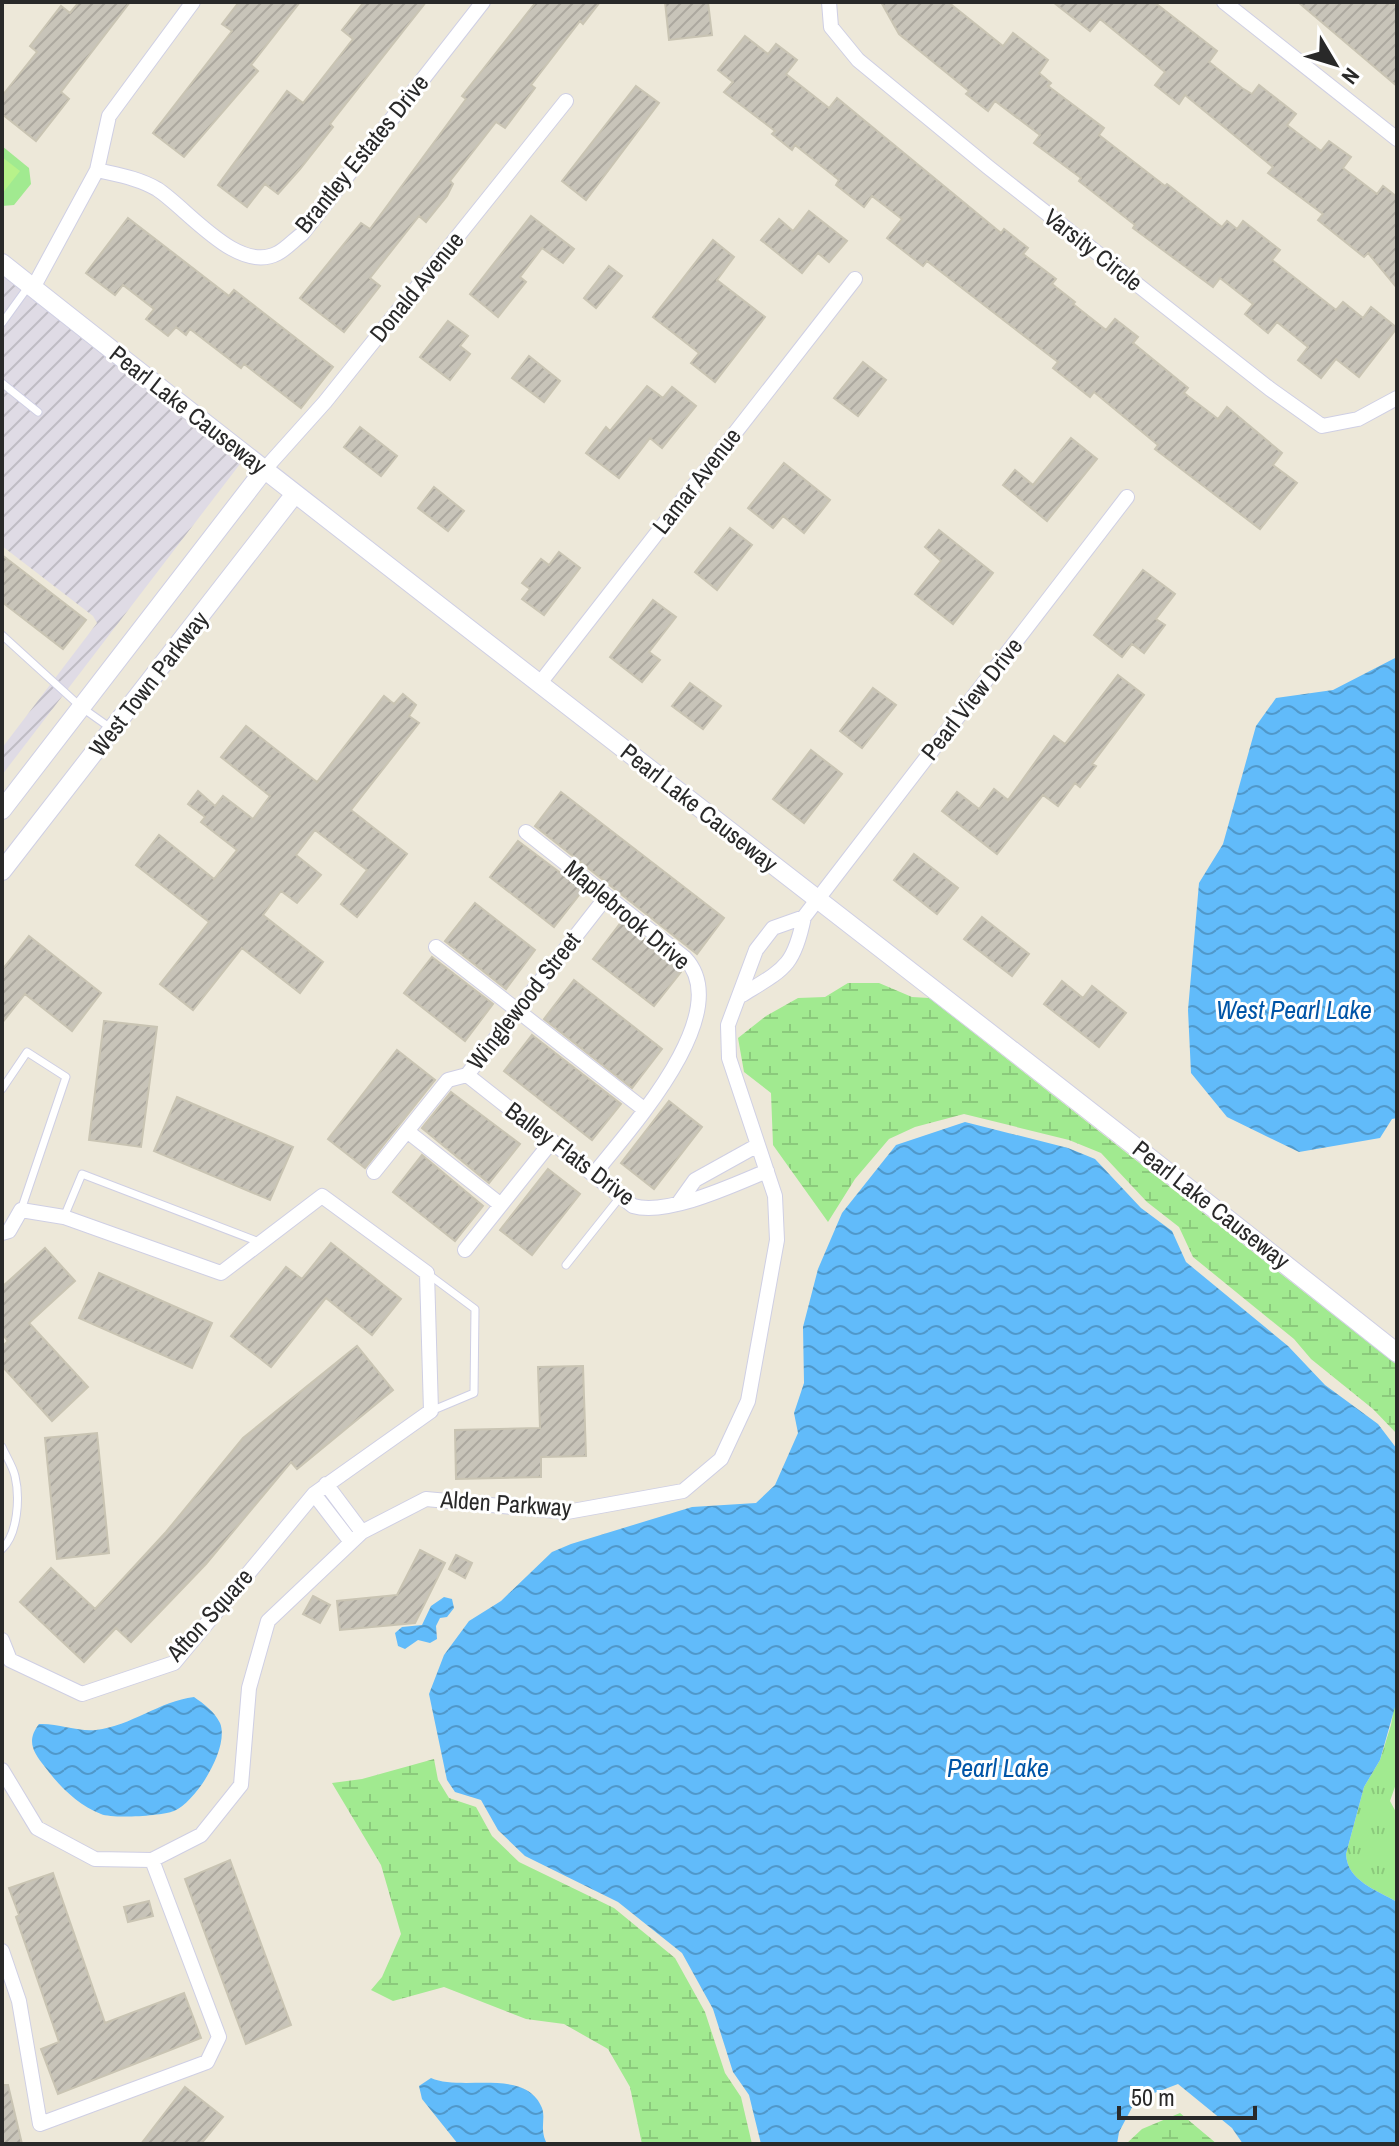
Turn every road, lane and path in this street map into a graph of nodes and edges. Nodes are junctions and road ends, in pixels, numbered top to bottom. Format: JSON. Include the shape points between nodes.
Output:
{"nodes":[{"id":1,"x":193,"y":2,"type":"edge"},
{"id":2,"x":483,"y":2,"type":"edge"},
{"id":3,"x":829,"y":2,"type":"edge"},
{"id":4,"x":1224,"y":2,"type":"edge"},
{"id":5,"x":566,"y":101,"type":"dead end"},
{"id":6,"x":1397,"y":139,"type":"edge"},
{"id":7,"x":97,"y":170,"type":"junction"},
{"id":8,"x":2,"y":263,"type":"edge"},
{"id":9,"x":855,"y":279,"type":"dead end"},
{"id":10,"x":32,"y":287,"type":"junction"},
{"id":11,"x":2,"y":323,"type":"edge"},
{"id":12,"x":2,"y":383,"type":"edge"},
{"id":13,"x":1397,"y":398,"type":"edge"},
{"id":14,"x":38,"y":412,"type":"dead end"},
{"id":15,"x":264,"y":470,"type":"junction"},
{"id":16,"x":294,"y":495,"type":"junction"},
{"id":17,"x":1127,"y":497,"type":"dead end"},
{"id":18,"x":2,"y":635,"type":"edge"},
{"id":19,"x":540,"y":683,"type":"junction"},
{"id":20,"x":81,"y":707,"type":"junction"},
{"id":21,"x":113,"y":731,"type":"junction"},
{"id":22,"x":2,"y":810,"type":"edge"},
{"id":23,"x":526,"y":832,"type":"dead end"},
{"id":24,"x":2,"y":871,"type":"edge"},
{"id":25,"x":607,"y":896,"type":"junction"},
{"id":26,"x":816,"y":901,"type":"junction"},
{"id":27,"x":804,"y":917,"type":"junction"},
{"id":28,"x":436,"y":947,"type":"dead end"},
{"id":29,"x":742,"y":995,"type":"junction"},
{"id":30,"x":518,"y":1010,"type":"junction"},
{"id":31,"x":467,"y":1075,"type":"junction"},
{"id":32,"x":2,"y":1089,"type":"edge"},
{"id":33,"x":645,"y":1110,"type":"junction"},
{"id":34,"x":407,"y":1131,"type":"junction"},
{"id":35,"x":552,"y":1141,"type":"junction"},
{"id":36,"x":758,"y":1145,"type":"junction"},
{"id":37,"x":767,"y":1171,"type":"junction"},
{"id":38,"x":374,"y":1172,"type":"dead end"},
{"id":39,"x":594,"y":1174,"type":"junction"},
{"id":40,"x":621,"y":1196,"type":"junction"},
{"id":41,"x":680,"y":1201,"type":"junction"},
{"id":42,"x":501,"y":1205,"type":"junction"},
{"id":43,"x":21,"y":1210,"type":"junction"},
{"id":44,"x":64,"y":1217,"type":"junction"},
{"id":45,"x":2,"y":1233,"type":"edge"},
{"id":46,"x":261,"y":1243,"type":"junction"},
{"id":47,"x":465,"y":1250,"type":"dead end"},
{"id":48,"x":566,"y":1265,"type":"dead end"},
{"id":49,"x":427,"y":1273,"type":"junction"},
{"id":50,"x":1397,"y":1353,"type":"edge"},
{"id":51,"x":431,"y":1411,"type":"junction"},
{"id":52,"x":2,"y":1447,"type":"edge"},
{"id":53,"x":320,"y":1489,"type":"junction"},
{"id":54,"x":356,"y":1537,"type":"junction"},
{"id":55,"x":2,"y":1549,"type":"edge"},
{"id":56,"x":2,"y":1640,"type":"edge"},
{"id":57,"x":2,"y":1770,"type":"edge"},
{"id":58,"x":152,"y":1860,"type":"junction"},
{"id":59,"x":2,"y":1951,"type":"edge"}],
"edges":[{"from":1,"to":7,"type":"street","via":[[109,116]]},
{"from":2,"to":7,"type":"street","name":"Brantley Estates Drive","via":[[302,234],[276,254],[238,254],[158,190]]},
{"from":3,"to":13,"type":"street","name":"Varsity Circle","via":[[831,27],[858,60],[1322,426],[1358,419]]},
{"from":4,"to":6,"type":"street"},
{"from":5,"to":15,"type":"street","name":"Donald Avenue","via":[[325,402]]},
{"from":7,"to":10,"type":"street"},
{"from":8,"to":10,"type":"street","name":"Pearl Lake Causeway"},
{"from":9,"to":19,"type":"street","name":"Lamar Avenue"},
{"from":10,"to":11,"type":"lane"},
{"from":10,"to":15,"type":"street","name":"Pearl Lake Causeway"},
{"from":12,"to":14,"type":"lane"},
{"from":15,"to":16,"type":"street","name":"Pearl Lake Causeway"},
{"from":15,"to":20,"type":"street","name":"West Town Parkway"},
{"from":16,"to":19,"type":"street","name":"Pearl Lake Causeway"},
{"from":16,"to":21,"type":"street","name":"West Town Parkway"},
{"from":17,"to":26,"type":"street","name":"Pearl View Drive"},
{"from":18,"to":20,"type":"lane"},
{"from":19,"to":26,"type":"street","name":"Pearl Lake Causeway"},
{"from":20,"to":21,"type":"lane"},
{"from":20,"to":22,"type":"street","name":"West Town Parkway"},
{"from":21,"to":24,"type":"street","name":"West Town Parkway"},
{"from":23,"to":25,"type":"street","name":"Maplebrook Drive"},
{"from":25,"to":30,"type":"street","name":"Winglewood Street"},
{"from":25,"to":33,"type":"street","name":"Maplebrook Drive","via":[[685,958],[698,980],[681,1059]]},
{"from":26,"to":27,"type":"street","name":"Alden Parkway"},
{"from":26,"to":50,"type":"street","name":"Pearl Lake Causeway"},
{"from":27,"to":29,"type":"street","name":"Alden Parkway","via":[[797,951],[781,971]]},
{"from":27,"to":29,"type":"street","name":"Alden Parkway","via":[[773,928],[756,950]]},
{"from":28,"to":30,"type":"street"},
{"from":29,"to":36,"type":"street","name":"Alden Parkway","via":[[728,1025],[729,1058]]},
{"from":30,"to":31,"type":"street","name":"Winglewood Street"},
{"from":30,"to":33,"type":"street"},
{"from":31,"to":34,"type":"street","name":"Winglewood Street","via":[[448,1080]]},
{"from":31,"to":35,"type":"street","name":"Balley Flats Drive"},
{"from":32,"to":43,"type":"lane","via":[[27,1052],[66,1077]]},
{"from":33,"to":39,"type":"street","name":"Maplebrook Drive"},
{"from":34,"to":38,"type":"street","name":"Winglewood Street"},
{"from":34,"to":42,"type":"street"},
{"from":35,"to":39,"type":"street","name":"Balley Flats Drive"},
{"from":35,"to":42,"type":"street"},
{"from":36,"to":37,"type":"street","name":"Alden Parkway"},
{"from":36,"to":41,"type":"street","via":[[695,1180]]},
{"from":37,"to":41,"type":"street","name":"Balley Flats Drive","via":[[708,1196]]},
{"from":37,"to":54,"type":"street","name":"Alden Parkway","via":[[775,1196],[777,1240],[748,1401],[721,1459],[683,1491],[567,1512],[426,1499]]},
{"from":39,"to":40,"type":"street","name":"Balley Flats Drive"},
{"from":40,"to":41,"type":"street","name":"Balley Flats Drive","via":[[646,1210]]},
{"from":40,"to":48,"type":"lane"},
{"from":42,"to":47,"type":"street"},
{"from":43,"to":44,"type":"street","name":"Afton Square"},
{"from":43,"to":45,"type":"street","via":[[9,1231]]},
{"from":44,"to":46,"type":"street","name":"Afton Square","via":[[221,1273]]},
{"from":44,"to":46,"type":"lane","via":[[82,1174]]},
{"from":46,"to":49,"type":"street","name":"Afton Square","via":[[322,1196]]},
{"from":49,"to":51,"type":"street"},
{"from":49,"to":51,"type":"lane","name":"Afton Square","via":[[475,1309],[474,1393]]},
{"from":51,"to":53,"type":"street","name":"Afton Square"},
{"from":52,"to":55,"type":"lane","via":[[16,1477],[15,1524]]},
{"from":53,"to":54,"type":"street"},
{"from":53,"to":56,"type":"street","name":"Afton Square","via":[[174,1663],[82,1694],[10,1660]]},
{"from":54,"to":58,"type":"street","name":"Alden Parkway","via":[[268,1621],[249,1688],[241,1785],[201,1835]]},
{"from":57,"to":58,"type":"street","name":"Alden Parkway","via":[[37,1828],[95,1859]]},
{"from":58,"to":59,"type":"street","via":[[219,2037],[207,2062],[40,2124],[19,2001]]}]}
